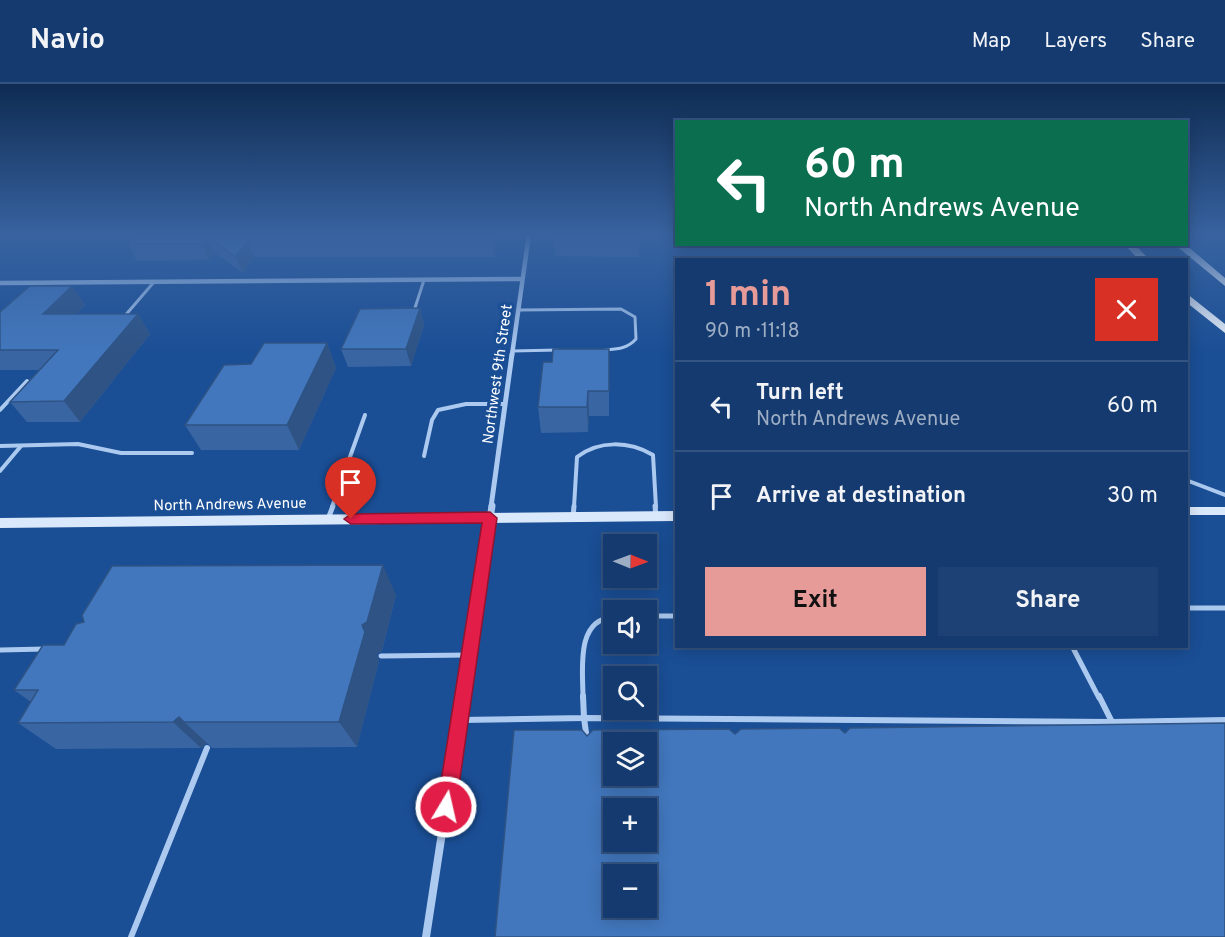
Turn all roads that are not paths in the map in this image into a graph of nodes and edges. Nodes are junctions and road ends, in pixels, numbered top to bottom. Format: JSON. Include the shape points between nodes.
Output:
{"nodes":[{"id":1,"x":523,"y":274,"type":"edge"},
{"id":2,"x":1220,"y":275,"type":"edge"},
{"id":3,"x":522,"y":279,"type":"junction"},
{"id":4,"x":424,"y":280,"type":"junction"},
{"id":5,"x":154,"y":282,"type":"junction"},
{"id":6,"x":0,"y":283,"type":"edge"},
{"id":7,"x":1225,"y":283,"type":"edge"},
{"id":8,"x":1188,"y":298,"type":"edge"},
{"id":9,"x":518,"y":310,"type":"junction"},
{"id":10,"x":410,"y":321,"type":"edge"},
{"id":11,"x":118,"y":323,"type":"edge"},
{"id":12,"x":1225,"y":330,"type":"edge"},
{"id":13,"x":567,"y":350,"type":"edge"},
{"id":14,"x":600,"y":350,"type":"edge"},
{"id":15,"x":512,"y":351,"type":"junction"},
{"id":16,"x":27,"y":381,"type":"edge"},
{"id":17,"x":505,"y":404,"type":"junction"},
{"id":18,"x":0,"y":410,"type":"edge"},
{"id":19,"x":365,"y":415,"type":"dead end"},
{"id":20,"x":0,"y":446,"type":"edge"},
{"id":21,"x":21,"y":446,"type":"junction"},
{"id":22,"x":192,"y":453,"type":"dead end"},
{"id":23,"x":424,"y":456,"type":"dead end"},
{"id":24,"x":0,"y":471,"type":"edge"},
{"id":25,"x":1188,"y":481,"type":"edge"},
{"id":26,"x":1225,"y":495,"type":"edge"},
{"id":27,"x":1225,"y":511,"type":"edge"},
{"id":28,"x":1188,"y":512,"type":"edge"},
{"id":29,"x":656,"y":516,"type":"junction"},
{"id":30,"x":675,"y":516,"type":"edge"},
{"id":31,"x":573,"y":517,"type":"junction"},
{"id":32,"x":490,"y":518,"type":"junction"},
{"id":33,"x":328,"y":519,"type":"junction"},
{"id":34,"x":0,"y":523,"type":"edge"},
{"id":35,"x":1188,"y":608,"type":"edge"},
{"id":36,"x":1225,"y":608,"type":"edge"},
{"id":37,"x":657,"y":616,"type":"edge"},
{"id":38,"x":675,"y":616,"type":"edge"},
{"id":39,"x":603,"y":618,"type":"edge"},
{"id":40,"x":1073,"y":648,"type":"edge"},
{"id":41,"x":55,"y":649,"type":"edge"},
{"id":42,"x":0,"y":650,"type":"edge"},
{"id":43,"x":469,"y":655,"type":"junction"},
{"id":44,"x":381,"y":656,"type":"dead end"},
{"id":45,"x":584,"y":718,"type":"junction"},
{"id":46,"x":723,"y":719,"type":"junction"},
{"id":47,"x":460,"y":720,"type":"junction"},
{"id":48,"x":820,"y":720,"type":"junction"},
{"id":49,"x":1225,"y":720,"type":"edge"},
{"id":50,"x":1112,"y":722,"type":"junction"},
{"id":51,"x":724,"y":731,"type":"edge"},
{"id":52,"x":824,"y":731,"type":"edge"},
{"id":53,"x":588,"y":746,"type":"edge"},
{"id":54,"x":207,"y":748,"type":"edge"},
{"id":55,"x":130,"y":937,"type":"edge"},
{"id":56,"x":426,"y":937,"type":"edge"}],
"edges":[{"from":1,"to":3,"type":"street","name":"Northwest 9th Street"},
{"from":2,"to":7,"type":"main road"},
{"from":3,"to":4,"type":"street"},
{"from":3,"to":9,"type":"street","name":"Northwest 9th Street"},
{"from":4,"to":5,"type":"street"},
{"from":4,"to":10,"type":"lane"},
{"from":5,"to":6,"type":"street"},
{"from":5,"to":11,"type":"lane"},
{"from":8,"to":12,"type":"main road"},
{"from":9,"to":14,"type":"lane","via":[[621,309],[634,316],[636,339],[631,345]]},
{"from":9,"to":15,"type":"street","name":"Northwest 9th Street"},
{"from":13,"to":15,"type":"lane"},
{"from":15,"to":17,"type":"street","name":"Northwest 9th Street"},
{"from":16,"to":18,"type":"lane"},
{"from":17,"to":23,"type":"lane","via":[[442,407],[435,413]]},
{"from":17,"to":32,"type":"street","name":"Northwest 9th Street"},
{"from":19,"to":33,"type":"lane"},
{"from":20,"to":21,"type":"lane"},
{"from":21,"to":22,"type":"lane","via":[[78,444],[121,453]]},
{"from":21,"to":24,"type":"lane"},
{"from":25,"to":26,"type":"lane"},
{"from":27,"to":28,"type":"main road"},
{"from":29,"to":30,"type":"main road","name":"North Andrews Avenue"},
{"from":29,"to":31,"type":"main road","name":"North Andrews Avenue"},
{"from":29,"to":31,"type":"lane","via":[[653,455],[632,446],[592,447],[577,457]]},
{"from":31,"to":32,"type":"main road","name":"North Andrews Avenue"},
{"from":32,"to":33,"type":"main road","name":"North Andrews Avenue"},
{"from":32,"to":43,"type":"street","name":"Northwest 9th Street"},
{"from":33,"to":34,"type":"main road","name":"North Andrews Avenue"},
{"from":35,"to":36,"type":"lane"},
{"from":37,"to":38,"type":"lane"},
{"from":39,"to":45,"type":"lane","via":[[592,624],[586,638]]},
{"from":40,"to":50,"type":"lane"},
{"from":41,"to":42,"type":"lane"},
{"from":43,"to":44,"type":"lane"},
{"from":43,"to":47,"type":"street","name":"Northwest 9th Street"},
{"from":45,"to":46,"type":"lane"},
{"from":45,"to":47,"type":"lane"},
{"from":45,"to":53,"type":"lane"},
{"from":46,"to":48,"type":"lane"},
{"from":46,"to":51,"type":"lane"},
{"from":47,"to":56,"type":"street","name":"Northwest 9th Street"},
{"from":48,"to":50,"type":"lane"},
{"from":48,"to":52,"type":"lane"},
{"from":49,"to":50,"type":"lane"},
{"from":54,"to":55,"type":"lane"}]}
